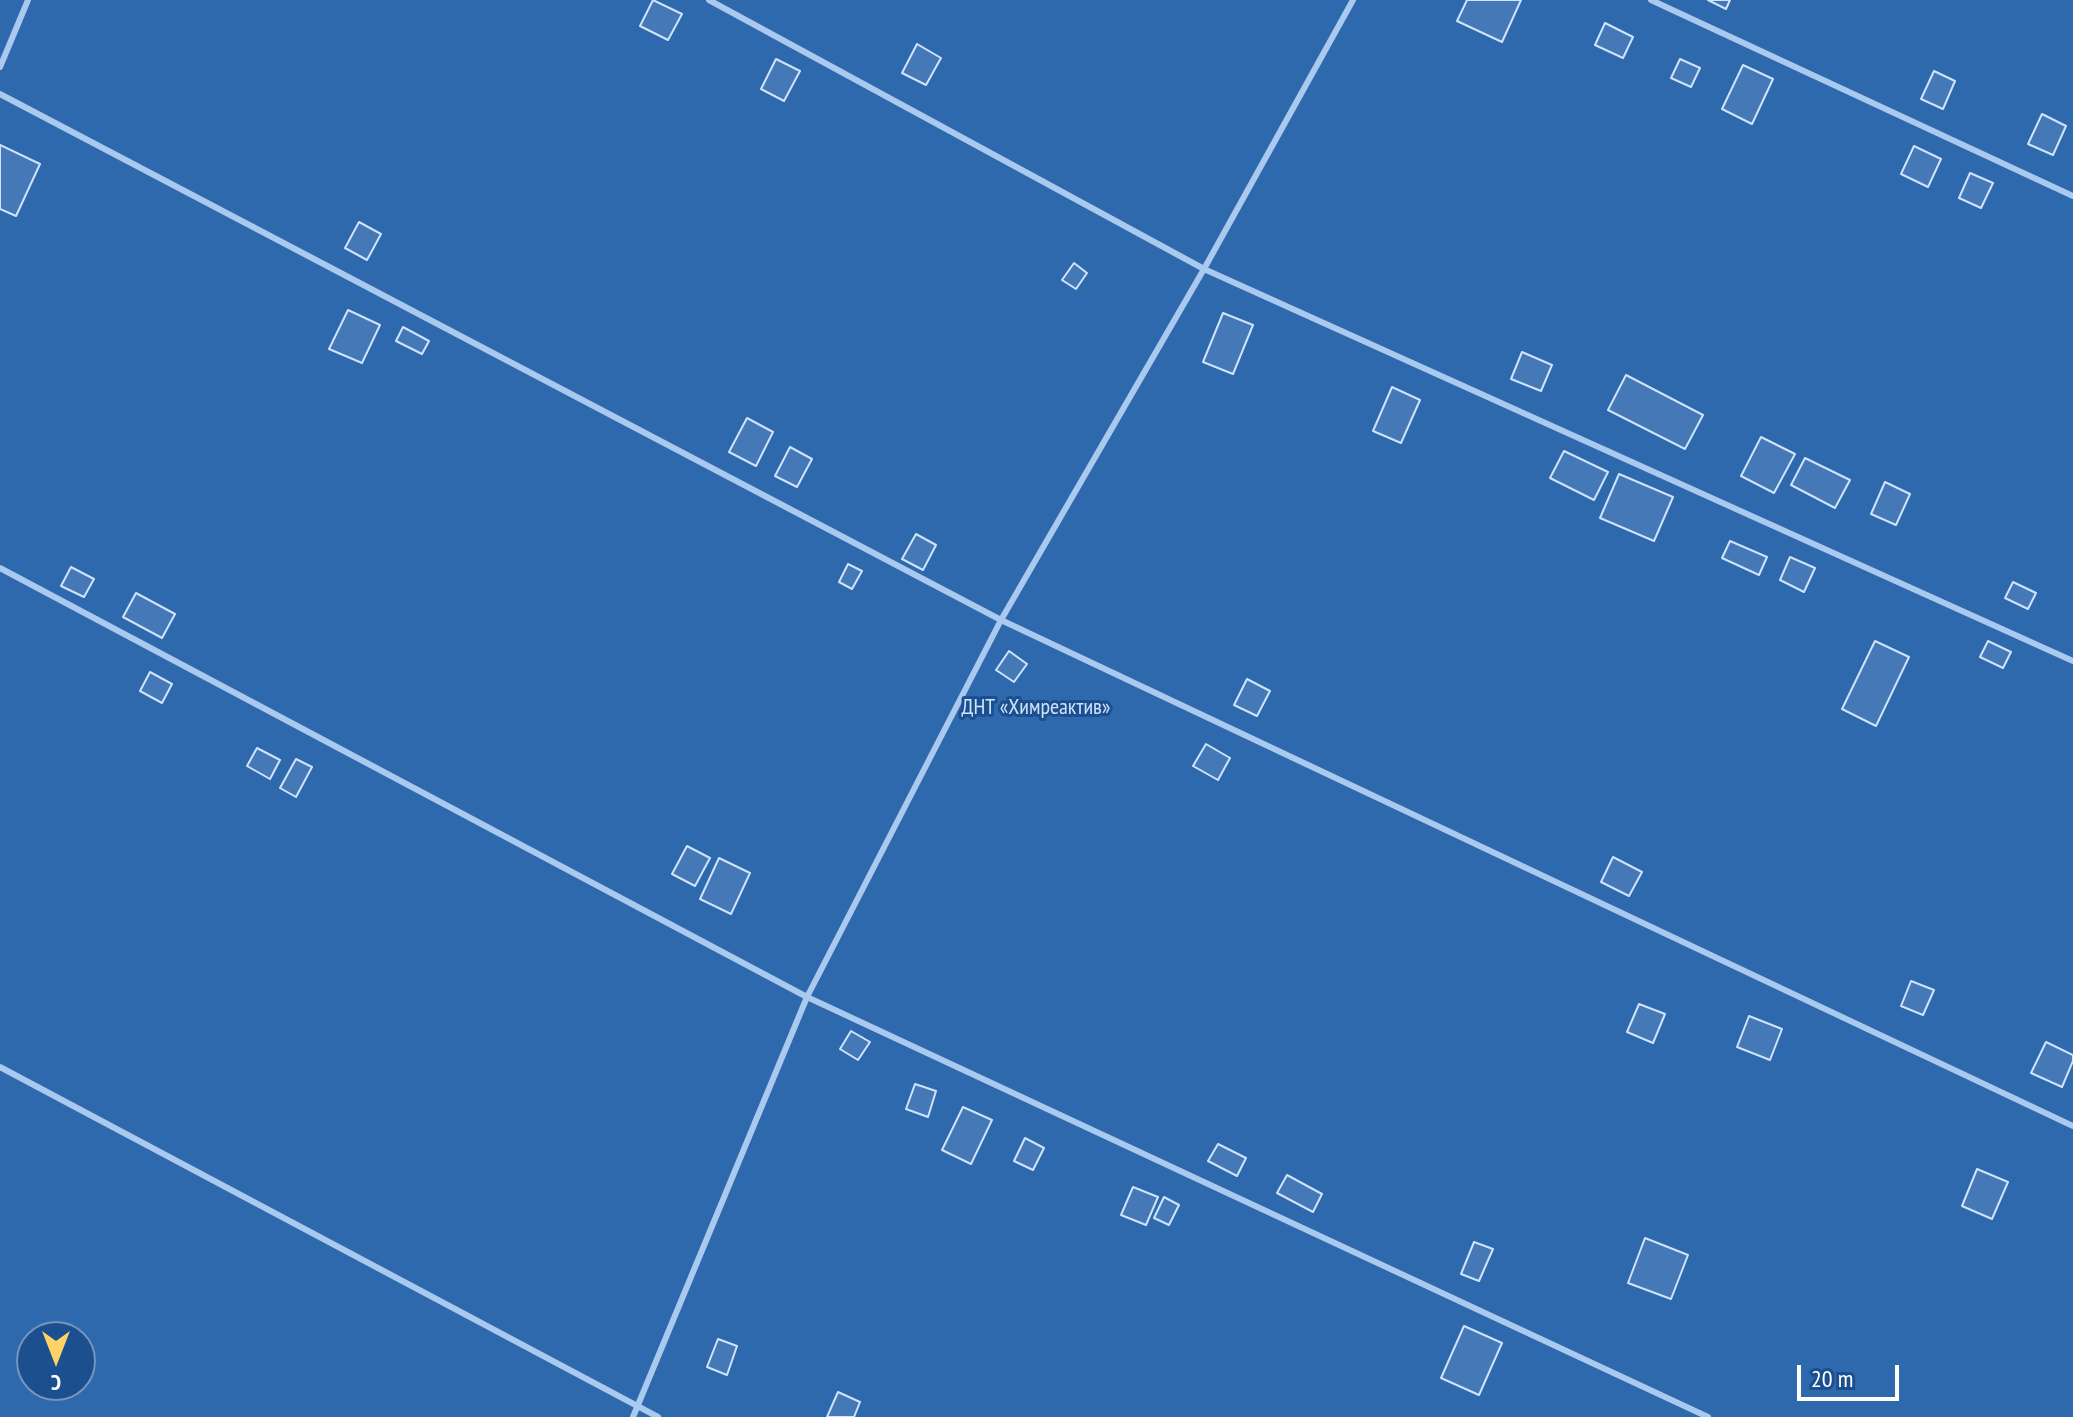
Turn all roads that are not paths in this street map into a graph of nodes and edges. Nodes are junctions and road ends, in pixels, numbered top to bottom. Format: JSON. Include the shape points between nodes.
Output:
{"nodes":[{"id":1,"x":28,"y":0,"type":"edge"},
{"id":2,"x":709,"y":0,"type":"edge"},
{"id":3,"x":1353,"y":0,"type":"edge"},
{"id":4,"x":1651,"y":0,"type":"edge"},
{"id":5,"x":0,"y":67,"type":"edge"},
{"id":6,"x":0,"y":94,"type":"edge"},
{"id":7,"x":2073,"y":196,"type":"edge"},
{"id":8,"x":1204,"y":269,"type":"junction"},
{"id":9,"x":0,"y":568,"type":"edge"},
{"id":10,"x":1001,"y":620,"type":"junction"},
{"id":11,"x":2073,"y":661,"type":"edge"},
{"id":12,"x":807,"y":997,"type":"junction"},
{"id":13,"x":0,"y":1067,"type":"edge"},
{"id":14,"x":2073,"y":1126,"type":"edge"},
{"id":15,"x":637,"y":1408,"type":"junction"},
{"id":16,"x":633,"y":1417,"type":"edge"},
{"id":17,"x":658,"y":1417,"type":"edge"},
{"id":18,"x":1708,"y":1417,"type":"edge"}],
"edges":[{"from":1,"to":5,"type":"lane"},
{"from":2,"to":8,"type":"lane"},
{"from":3,"to":8,"type":"lane"},
{"from":4,"to":7,"type":"lane"},
{"from":6,"to":10,"type":"lane"},
{"from":8,"to":10,"type":"lane"},
{"from":8,"to":11,"type":"lane"},
{"from":9,"to":12,"type":"lane"},
{"from":10,"to":12,"type":"lane"},
{"from":10,"to":14,"type":"lane"},
{"from":12,"to":15,"type":"lane"},
{"from":12,"to":18,"type":"lane"},
{"from":13,"to":15,"type":"lane"},
{"from":15,"to":16,"type":"lane"},
{"from":15,"to":17,"type":"lane"}]}
